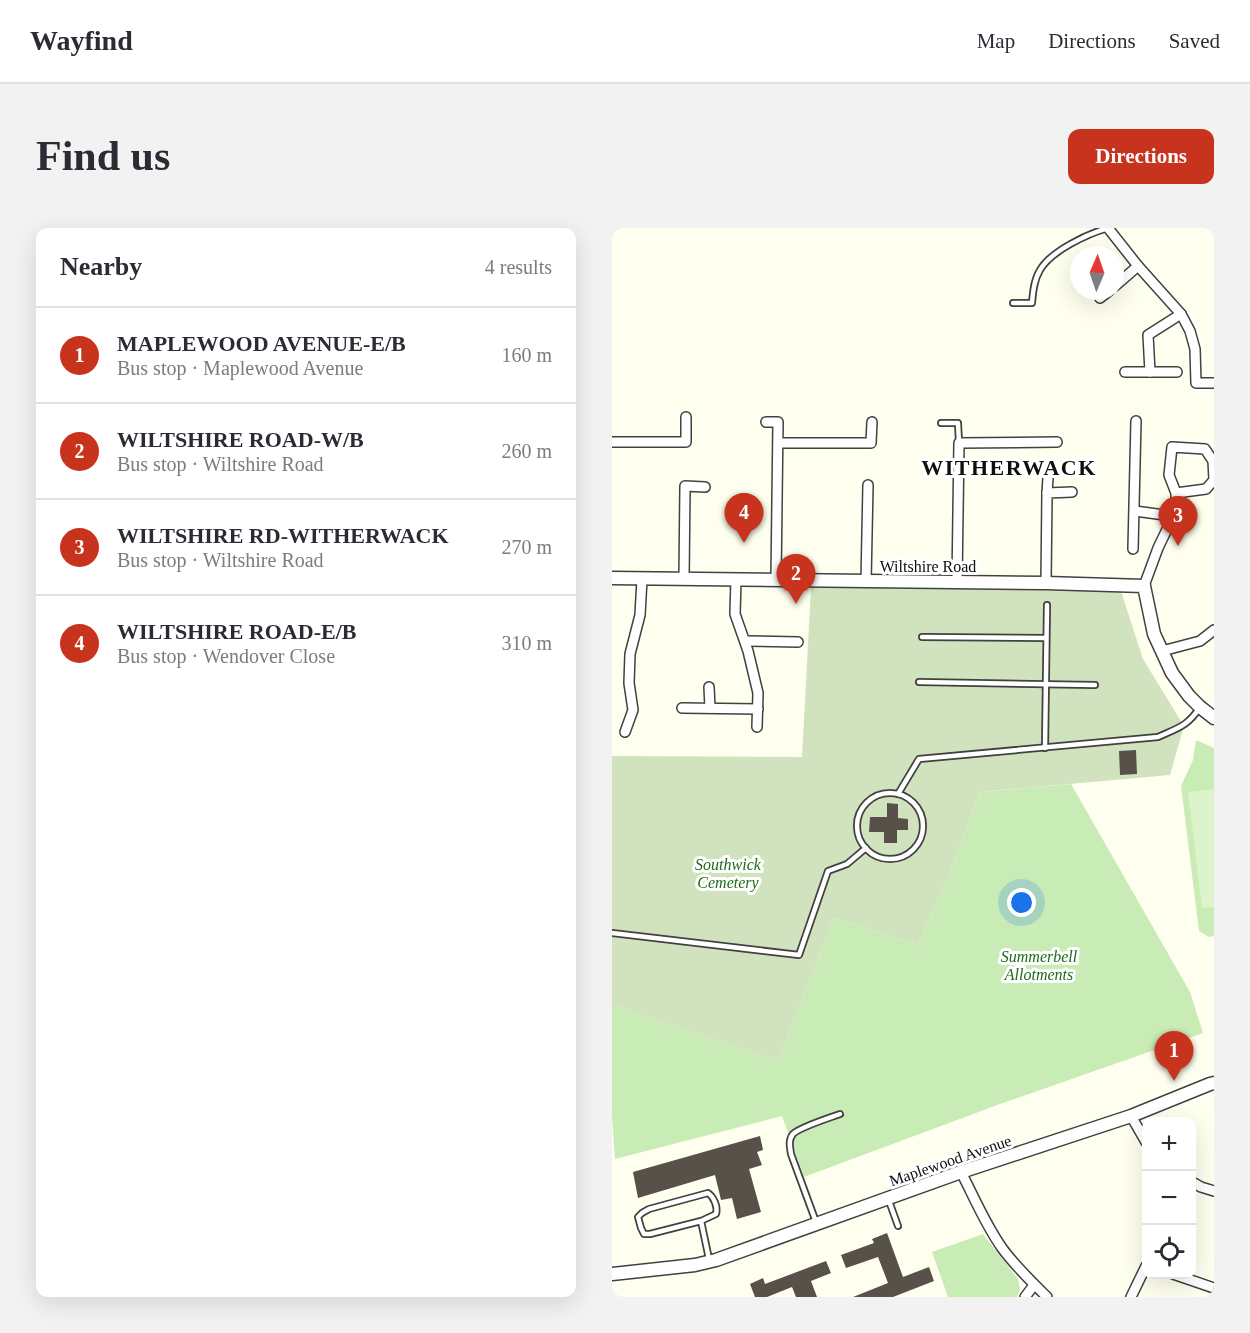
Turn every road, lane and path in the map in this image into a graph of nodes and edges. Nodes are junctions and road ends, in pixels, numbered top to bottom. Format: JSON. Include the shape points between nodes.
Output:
{"nodes":[{"id":1,"x":1108,"y":228,"type":"edge"},
{"id":2,"x":1138,"y":266,"type":"junction"},
{"id":3,"x":1124,"y":278,"type":"edge"},
{"id":4,"x":1013,"y":303,"type":"dead end"},
{"id":5,"x":1181,"y":314,"type":"junction"},
{"id":6,"x":1125,"y":372,"type":"dead end"},
{"id":7,"x":1150,"y":372,"type":"junction"},
{"id":8,"x":1177,"y":372,"type":"dead end"},
{"id":9,"x":1214,"y":383,"type":"edge"},
{"id":10,"x":686,"y":417,"type":"dead end"},
{"id":11,"x":1136,"y":421,"type":"dead end"},
{"id":12,"x":766,"y":422,"type":"dead end"},
{"id":13,"x":872,"y":422,"type":"dead end"},
{"id":14,"x":941,"y":423,"type":"dead end"},
{"id":15,"x":612,"y":442,"type":"edge"},
{"id":16,"x":959,"y":442,"type":"junction"},
{"id":17,"x":1057,"y":442,"type":"dead end"},
{"id":18,"x":779,"y":443,"type":"junction"},
{"id":19,"x":1048,"y":478,"type":"dead end"},
{"id":20,"x":868,"y":485,"type":"dead end"},
{"id":21,"x":705,"y":487,"type":"dead end"},
{"id":22,"x":1072,"y":492,"type":"dead end"},
{"id":23,"x":1047,"y":493,"type":"junction"},
{"id":24,"x":1176,"y":493,"type":"junction"},
{"id":25,"x":1135,"y":511,"type":"junction"},
{"id":26,"x":1172,"y":516,"type":"junction"},
{"id":27,"x":1133,"y":549,"type":"dead end"},
{"id":28,"x":612,"y":578,"type":"edge"},
{"id":29,"x":684,"y":578,"type":"junction"},
{"id":30,"x":642,"y":579,"type":"junction"},
{"id":31,"x":736,"y":580,"type":"junction"},
{"id":32,"x":776,"y":580,"type":"junction"},
{"id":33,"x":866,"y":582,"type":"junction"},
{"id":34,"x":957,"y":582,"type":"junction"},
{"id":35,"x":1046,"y":583,"type":"junction"},
{"id":36,"x":1144,"y":586,"type":"junction"},
{"id":37,"x":1047,"y":605,"type":"dead end"},
{"id":38,"x":1214,"y":630,"type":"edge"},
{"id":39,"x":922,"y":637,"type":"dead end"},
{"id":40,"x":1046,"y":638,"type":"junction"},
{"id":41,"x":745,"y":641,"type":"junction"},
{"id":42,"x":798,"y":642,"type":"dead end"},
{"id":43,"x":1162,"y":651,"type":"junction"},
{"id":44,"x":919,"y":682,"type":"dead end"},
{"id":45,"x":1046,"y":684,"type":"junction"},
{"id":46,"x":1095,"y":685,"type":"dead end"},
{"id":47,"x":709,"y":687,"type":"dead end"},
{"id":48,"x":1200,"y":707,"type":"junction"},
{"id":49,"x":682,"y":708,"type":"dead end"},
{"id":50,"x":710,"y":708,"type":"junction"},
{"id":51,"x":758,"y":709,"type":"junction"},
{"id":52,"x":1214,"y":718,"type":"edge"},
{"id":53,"x":757,"y":727,"type":"dead end"},
{"id":54,"x":625,"y":732,"type":"dead end"},
{"id":55,"x":1045,"y":748,"type":"junction"},
{"id":56,"x":898,"y":794,"type":"junction"},
{"id":57,"x":866,"y":848,"type":"junction"},
{"id":58,"x":612,"y":933,"type":"edge"},
{"id":59,"x":1214,"y":1083,"type":"edge"},
{"id":60,"x":840,"y":1114,"type":"dead end"},
{"id":61,"x":1131,"y":1116,"type":"junction"},
{"id":62,"x":1142,"y":1135,"type":"edge"},
{"id":63,"x":961,"y":1172,"type":"junction"},
{"id":64,"x":1196,"y":1184,"type":"edge"},
{"id":65,"x":1214,"y":1191,"type":"edge"},
{"id":66,"x":888,"y":1198,"type":"junction"},
{"id":67,"x":700,"y":1221,"type":"junction"},
{"id":68,"x":816,"y":1224,"type":"junction"},
{"id":69,"x":898,"y":1226,"type":"dead end"},
{"id":70,"x":710,"y":1262,"type":"junction"},
{"id":71,"x":612,"y":1274,"type":"edge"},
{"id":72,"x":1142,"y":1274,"type":"edge"},
{"id":73,"x":1186,"y":1279,"type":"edge"},
{"id":74,"x":1034,"y":1284,"type":"junction"},
{"id":75,"x":1214,"y":1288,"type":"edge"},
{"id":76,"x":1025,"y":1297,"type":"edge"},
{"id":77,"x":1047,"y":1297,"type":"edge"},
{"id":78,"x":1131,"y":1297,"type":"edge"}],
"edges":[{"from":1,"to":2,"type":"street"},
{"from":1,"to":4,"type":"lane","via":[[1081,238],[1046,261],[1035,282],[1032,303]]},
{"from":2,"to":3,"type":"street"},
{"from":2,"to":5,"type":"street"},
{"from":5,"to":7,"type":"street","via":[[1148,335]]},
{"from":5,"to":9,"type":"street","via":[[1195,349],[1196,383]]},
{"from":6,"to":7,"type":"street"},
{"from":7,"to":8,"type":"street"},
{"from":10,"to":15,"type":"street","via":[[687,442]]},
{"from":11,"to":25,"type":"street"},
{"from":12,"to":18,"type":"street","via":[[778,422]]},
{"from":13,"to":18,"type":"street","via":[[871,443]]},
{"from":14,"to":16,"type":"lane","via":[[958,423]]},
{"from":16,"to":17,"type":"street"},
{"from":16,"to":34,"type":"street"},
{"from":18,"to":32,"type":"street"},
{"from":19,"to":23,"type":"street"},
{"from":20,"to":33,"type":"street"},
{"from":21,"to":29,"type":"street","via":[[685,486]]},
{"from":22,"to":23,"type":"street"},
{"from":23,"to":35,"type":"street"},
{"from":24,"to":24,"type":"street","via":[[1206,489],[1214,480],[1213,461],[1204,449],[1172,447],[1169,475]]},
{"from":24,"to":26,"type":"street"},
{"from":25,"to":26,"type":"street"},
{"from":25,"to":27,"type":"street"},
{"from":26,"to":36,"type":"street"},
{"from":28,"to":30,"type":"street","name":"Wiltshire Road"},
{"from":29,"to":30,"type":"street","name":"Wiltshire Road"},
{"from":29,"to":31,"type":"street","name":"Wiltshire Road"},
{"from":30,"to":54,"type":"street","via":[[640,615],[630,654],[633,710]]},
{"from":31,"to":32,"type":"street","name":"Wiltshire Road"},
{"from":31,"to":41,"type":"street","via":[[735,614]]},
{"from":32,"to":33,"type":"street","name":"Wiltshire Road"},
{"from":33,"to":34,"type":"street","name":"Wiltshire Road"},
{"from":34,"to":35,"type":"street","name":"Wiltshire Road"},
{"from":35,"to":36,"type":"street","name":"Wiltshire Road"},
{"from":36,"to":43,"type":"street"},
{"from":37,"to":40,"type":"lane"},
{"from":38,"to":43,"type":"street","via":[[1200,641]]},
{"from":39,"to":40,"type":"lane"},
{"from":40,"to":45,"type":"lane"},
{"from":41,"to":42,"type":"street"},
{"from":41,"to":51,"type":"street","via":[[758,693]]},
{"from":43,"to":48,"type":"street","via":[[1172,674]]},
{"from":44,"to":45,"type":"lane"},
{"from":45,"to":46,"type":"lane"},
{"from":45,"to":55,"type":"lane"},
{"from":47,"to":50,"type":"street"},
{"from":48,"to":52,"type":"street"},
{"from":48,"to":55,"type":"lane","via":[[1184,726],[1158,737]]},
{"from":49,"to":50,"type":"street"},
{"from":50,"to":51,"type":"street"},
{"from":51,"to":53,"type":"street"},
{"from":55,"to":56,"type":"lane","via":[[919,759]]},
{"from":56,"to":57,"type":"lane","via":[[877,796],[862,809],[857,830]]},
{"from":56,"to":57,"type":"lane","via":[[908,798],[922,815],[921,837],[916,847],[907,854],[886,859]]},
{"from":57,"to":58,"type":"lane","via":[[847,864],[828,871],[799,955]]},
{"from":59,"to":61,"type":"street","name":"Maplewood Avenue"},
{"from":60,"to":68,"type":"lane","via":[[800,1129],[789,1142]]},
{"from":61,"to":62,"type":"street"},
{"from":61,"to":63,"type":"street","name":"Maplewood Avenue"},
{"from":63,"to":66,"type":"street","name":"Maplewood Avenue"},
{"from":63,"to":74,"type":"street","via":[[1001,1247]]},
{"from":64,"to":65,"type":"street"},
{"from":66,"to":68,"type":"street","name":"Maplewood Avenue"},
{"from":66,"to":69,"type":"lane"},
{"from":67,"to":67,"type":"lane","via":[[650,1234],[640,1228],[638,1217],[649,1209],[708,1194],[717,1211]]},
{"from":67,"to":70,"type":"lane"},
{"from":68,"to":70,"type":"street","name":"Maplewood Avenue"},
{"from":70,"to":71,"type":"street","name":"Maplewood Avenue"},
{"from":72,"to":78,"type":"street"},
{"from":73,"to":75,"type":"street"},
{"from":74,"to":76,"type":"street"},
{"from":74,"to":77,"type":"street"}]}
